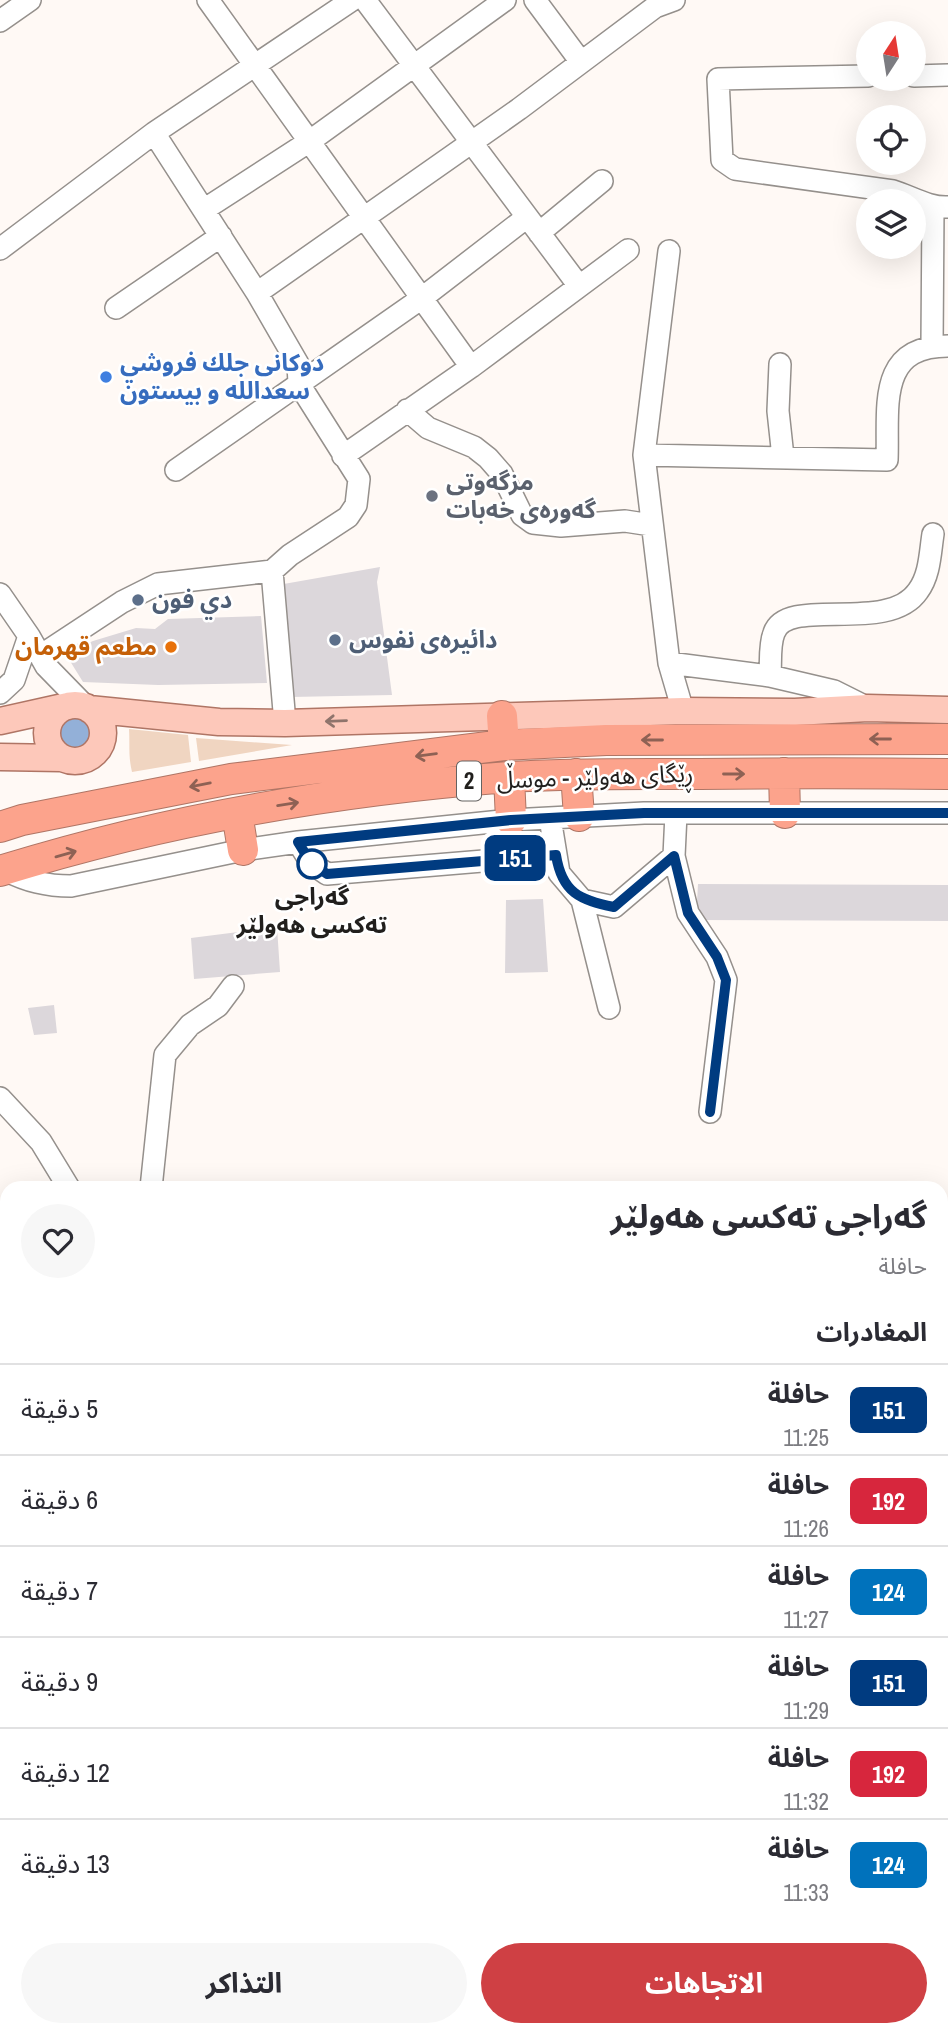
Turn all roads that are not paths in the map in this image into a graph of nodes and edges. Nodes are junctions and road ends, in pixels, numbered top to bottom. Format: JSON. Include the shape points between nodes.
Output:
{"nodes":[{"id":1,"x":30,"y":0,"type":"edge"},
{"id":2,"x":208,"y":0,"type":"edge"},
{"id":3,"x":352,"y":0,"type":"edge"},
{"id":4,"x":365,"y":0,"type":"edge"},
{"id":5,"x":505,"y":0,"type":"edge"},
{"id":6,"x":535,"y":0,"type":"edge"},
{"id":7,"x":674,"y":0,"type":"edge"},
{"id":8,"x":0,"y":21,"type":"edge"},
{"id":9,"x":581,"y":62,"type":"junction"},
{"id":10,"x":255,"y":65,"type":"junction"},
{"id":11,"x":415,"y":65,"type":"junction"},
{"id":12,"x":948,"y":75,"type":"edge"},
{"id":13,"x":856,"y":76,"type":"edge"},
{"id":14,"x":926,"y":76,"type":"edge"},
{"id":15,"x":154,"y":133,"type":"junction"},
{"id":16,"x":310,"y":141,"type":"junction"},
{"id":17,"x":472,"y":142,"type":"junction"},
{"id":18,"x":601,"y":181,"type":"dead end"},
{"id":19,"x":941,"y":207,"type":"edge"},
{"id":20,"x":205,"y":209,"type":"junction"},
{"id":21,"x":365,"y":219,"type":"junction"},
{"id":22,"x":533,"y":225,"type":"junction"},
{"id":23,"x":221,"y":236,"type":"junction"},
{"id":24,"x":0,"y":249,"type":"edge"},
{"id":25,"x":628,"y":250,"type":"dead end"},
{"id":26,"x":669,"y":251,"type":"dead end"},
{"id":27,"x":579,"y":286,"type":"junction"},
{"id":28,"x":257,"y":293,"type":"junction"},
{"id":29,"x":422,"y":298,"type":"junction"},
{"id":30,"x":116,"y":308,"type":"dead end"},
{"id":31,"x":940,"y":346,"type":"edge"},
{"id":32,"x":780,"y":364,"type":"dead end"},
{"id":33,"x":471,"y":367,"type":"junction"},
{"id":34,"x":299,"y":384,"type":"junction"},
{"id":35,"x":407,"y":410,"type":"junction"},
{"id":36,"x":645,"y":455,"type":"junction"},
{"id":37,"x":343,"y":456,"type":"junction"},
{"id":38,"x":783,"y":457,"type":"junction"},
{"id":39,"x":176,"y":470,"type":"dead end"},
{"id":40,"x":651,"y":525,"type":"junction"},
{"id":41,"x":933,"y":534,"type":"dead end"},
{"id":42,"x":272,"y":571,"type":"junction"},
{"id":43,"x":0,"y":594,"type":"edge"},
{"id":44,"x":29,"y":636,"type":"junction"},
{"id":45,"x":40,"y":656,"type":"junction"},
{"id":46,"x":669,"y":663,"type":"junction"},
{"id":47,"x":770,"y":677,"type":"junction"},
{"id":48,"x":5,"y":684,"type":"edge"},
{"id":49,"x":81,"y":708,"type":"junction"},
{"id":50,"x":868,"y":708,"type":"junction"},
{"id":51,"x":948,"y":710,"type":"edge"},
{"id":52,"x":683,"y":711,"type":"junction"},
{"id":53,"x":0,"y":721,"type":"edge"},
{"id":54,"x":285,"y":723,"type":"junction"},
{"id":55,"x":796,"y":726,"type":"junction"},
{"id":56,"x":503,"y":731,"type":"junction"},
{"id":57,"x":948,"y":739,"type":"edge"},
{"id":58,"x":0,"y":757,"type":"edge"},
{"id":59,"x":61,"y":758,"type":"junction"},
{"id":60,"x":576,"y":774,"type":"junction"},
{"id":61,"x":784,"y":774,"type":"junction"},
{"id":62,"x":948,"y":774,"type":"edge"},
{"id":63,"x":509,"y":777,"type":"junction"},
{"id":64,"x":237,"y":813,"type":"junction"},
{"id":65,"x":785,"y":813,"type":"junction"},
{"id":66,"x":948,"y":813,"type":"edge"},
{"id":67,"x":676,"y":814,"type":"junction"},
{"id":68,"x":565,"y":817,"type":"junction"},
{"id":69,"x":511,"y":820,"type":"junction"},
{"id":70,"x":11,"y":823,"type":"edge"},
{"id":71,"x":298,"y":842,"type":"junction"},
{"id":72,"x":243,"y":850,"type":"junction"},
{"id":73,"x":556,"y":855,"type":"junction"},
{"id":74,"x":674,"y":856,"type":"junction"},
{"id":75,"x":11,"y":868,"type":"edge"},
{"id":76,"x":582,"y":901,"type":"junction"},
{"id":77,"x":233,"y":986,"type":"dead end"},
{"id":78,"x":609,"y":1008,"type":"dead end"},
{"id":79,"x":0,"y":1098,"type":"edge"},
{"id":80,"x":710,"y":1112,"type":"dead end"},
{"id":81,"x":65,"y":1181,"type":"edge"},
{"id":82,"x":152,"y":1181,"type":"edge"}],
"edges":[{"from":1,"to":8,"type":"street"},
{"from":2,"to":10,"type":"street"},
{"from":3,"to":10,"type":"street"},
{"from":4,"to":11,"type":"street"},
{"from":5,"to":11,"type":"street"},
{"from":6,"to":9,"type":"street"},
{"from":7,"to":9,"type":"street","via":[[655,7]]},
{"from":9,"to":17,"type":"street"},
{"from":10,"to":15,"type":"street"},
{"from":10,"to":16,"type":"street"},
{"from":11,"to":16,"type":"street"},
{"from":11,"to":17,"type":"street"},
{"from":12,"to":14,"type":"street"},
{"from":13,"to":19,"type":"street","via":[[718,79],[722,160],[735,169],[893,191]]},
{"from":15,"to":20,"type":"street"},
{"from":15,"to":24,"type":"street"},
{"from":16,"to":20,"type":"street"},
{"from":16,"to":21,"type":"street"},
{"from":17,"to":21,"type":"street"},
{"from":17,"to":22,"type":"street"},
{"from":18,"to":22,"type":"street"},
{"from":19,"to":31,"type":"street"},
{"from":20,"to":23,"type":"street"},
{"from":21,"to":28,"type":"street"},
{"from":21,"to":29,"type":"street"},
{"from":22,"to":27,"type":"street"},
{"from":22,"to":29,"type":"street"},
{"from":23,"to":28,"type":"street"},
{"from":23,"to":30,"type":"street"},
{"from":25,"to":27,"type":"street"},
{"from":26,"to":36,"type":"street"},
{"from":27,"to":33,"type":"street"},
{"from":28,"to":34,"type":"street","via":[[298,364]]},
{"from":29,"to":33,"type":"street"},
{"from":29,"to":34,"type":"street"},
{"from":31,"to":38,"type":"street","via":[[899,363],[890,380],[887,460]]},
{"from":32,"to":38,"type":"street","via":[[778,411]]},
{"from":33,"to":35,"type":"street"},
{"from":34,"to":37,"type":"street"},
{"from":34,"to":39,"type":"street"},
{"from":35,"to":37,"type":"street"},
{"from":35,"to":40,"type":"street","via":[[428,428],[474,447],[488,458],[502,474],[522,515],[533,523],[561,526],[625,521]]},
{"from":36,"to":38,"type":"street"},
{"from":36,"to":40,"type":"street"},
{"from":37,"to":42,"type":"street","via":[[359,478],[356,505],[348,517]]},
{"from":40,"to":46,"type":"street"},
{"from":41,"to":47,"type":"street","via":[[927,571],[918,592],[903,605],[881,613],[796,615],[781,622],[774,633]]},
{"from":42,"to":45,"type":"street","via":[[159,584],[122,602]]},
{"from":42,"to":54,"type":"street"},
{"from":43,"to":44,"type":"street"},
{"from":44,"to":45,"type":"street"},
{"from":44,"to":48,"type":"street"},
{"from":45,"to":49,"type":"street"},
{"from":46,"to":47,"type":"street"},
{"from":46,"to":52,"type":"street"},
{"from":47,"to":50,"type":"street","via":[[834,691]]},
{"from":49,"to":53,"type":"main road"},
{"from":49,"to":54,"type":"main road","via":[[219,722]]},
{"from":49,"to":59,"type":"main road","via":[[55,714],[47,733]]},
{"from":49,"to":59,"type":"main road","via":[[103,726],[100,747],[83,761]]},
{"from":50,"to":51,"type":"main road"},
{"from":50,"to":55,"type":"main road"},
{"from":52,"to":55,"type":"main road"},
{"from":52,"to":56,"type":"main road"},
{"from":56,"to":54,"type":"main road","one_way":true},
{"from":55,"to":56,"type":"highway","name":"ڕێگای هەولێر - موسڵ","number":"2","one_way":true,"via":[[606,740]]},
{"from":57,"to":55,"type":"highway","name":"ڕێگای هەولێر - موسڵ","number":"2","one_way":true},
{"from":56,"to":70,"type":"highway","name":"ڕێگای هەولێر - موسڵ","number":"2","one_way":true},
{"from":58,"to":59,"type":"main road"},
{"from":60,"to":61,"type":"highway","name":"ڕێگای هەولێر - موسڵ","number":"2","one_way":true},
{"from":60,"to":63,"type":"highway","name":"ڕێگای هەولێر - موسڵ","number":"2"},
{"from":60,"to":68,"type":"highway"},
{"from":61,"to":62,"type":"highway","name":"ڕێگای هەولێر - موسڵ","number":"2"},
{"from":61,"to":65,"type":"highway"},
{"from":64,"to":63,"type":"highway","name":"ڕێگای هەولێر - موسڵ","number":"2","one_way":true,"via":[[358,793]]},
{"from":63,"to":69,"type":"highway"},
{"from":64,"to":72,"type":"highway"},
{"from":75,"to":64,"type":"highway","name":"ڕێگای هەولێر - موسڵ","number":"2","one_way":true,"via":[[135,834]]},
{"from":65,"to":66,"type":"street"},
{"from":65,"to":67,"type":"street"},
{"from":67,"to":68,"type":"street"},
{"from":67,"to":74,"type":"street"},
{"from":68,"to":69,"type":"street"},
{"from":68,"to":73,"type":"street"},
{"from":69,"to":71,"type":"street"},
{"from":70,"to":75,"type":"highway"},
{"from":71,"to":72,"type":"street"},
{"from":71,"to":73,"type":"street","via":[[311,863],[327,874]]},
{"from":72,"to":75,"type":"street","via":[[71,886],[26,880]]},
{"from":73,"to":76,"type":"street","via":[[559,873]]},
{"from":74,"to":76,"type":"street","via":[[614,907]]},
{"from":74,"to":80,"type":"street","via":[[688,913],[717,957],[726,980]]},
{"from":76,"to":78,"type":"street"},
{"from":77,"to":82,"type":"street","via":[[165,1055]]},
{"from":79,"to":81,"type":"street","via":[[41,1142]]}]}
